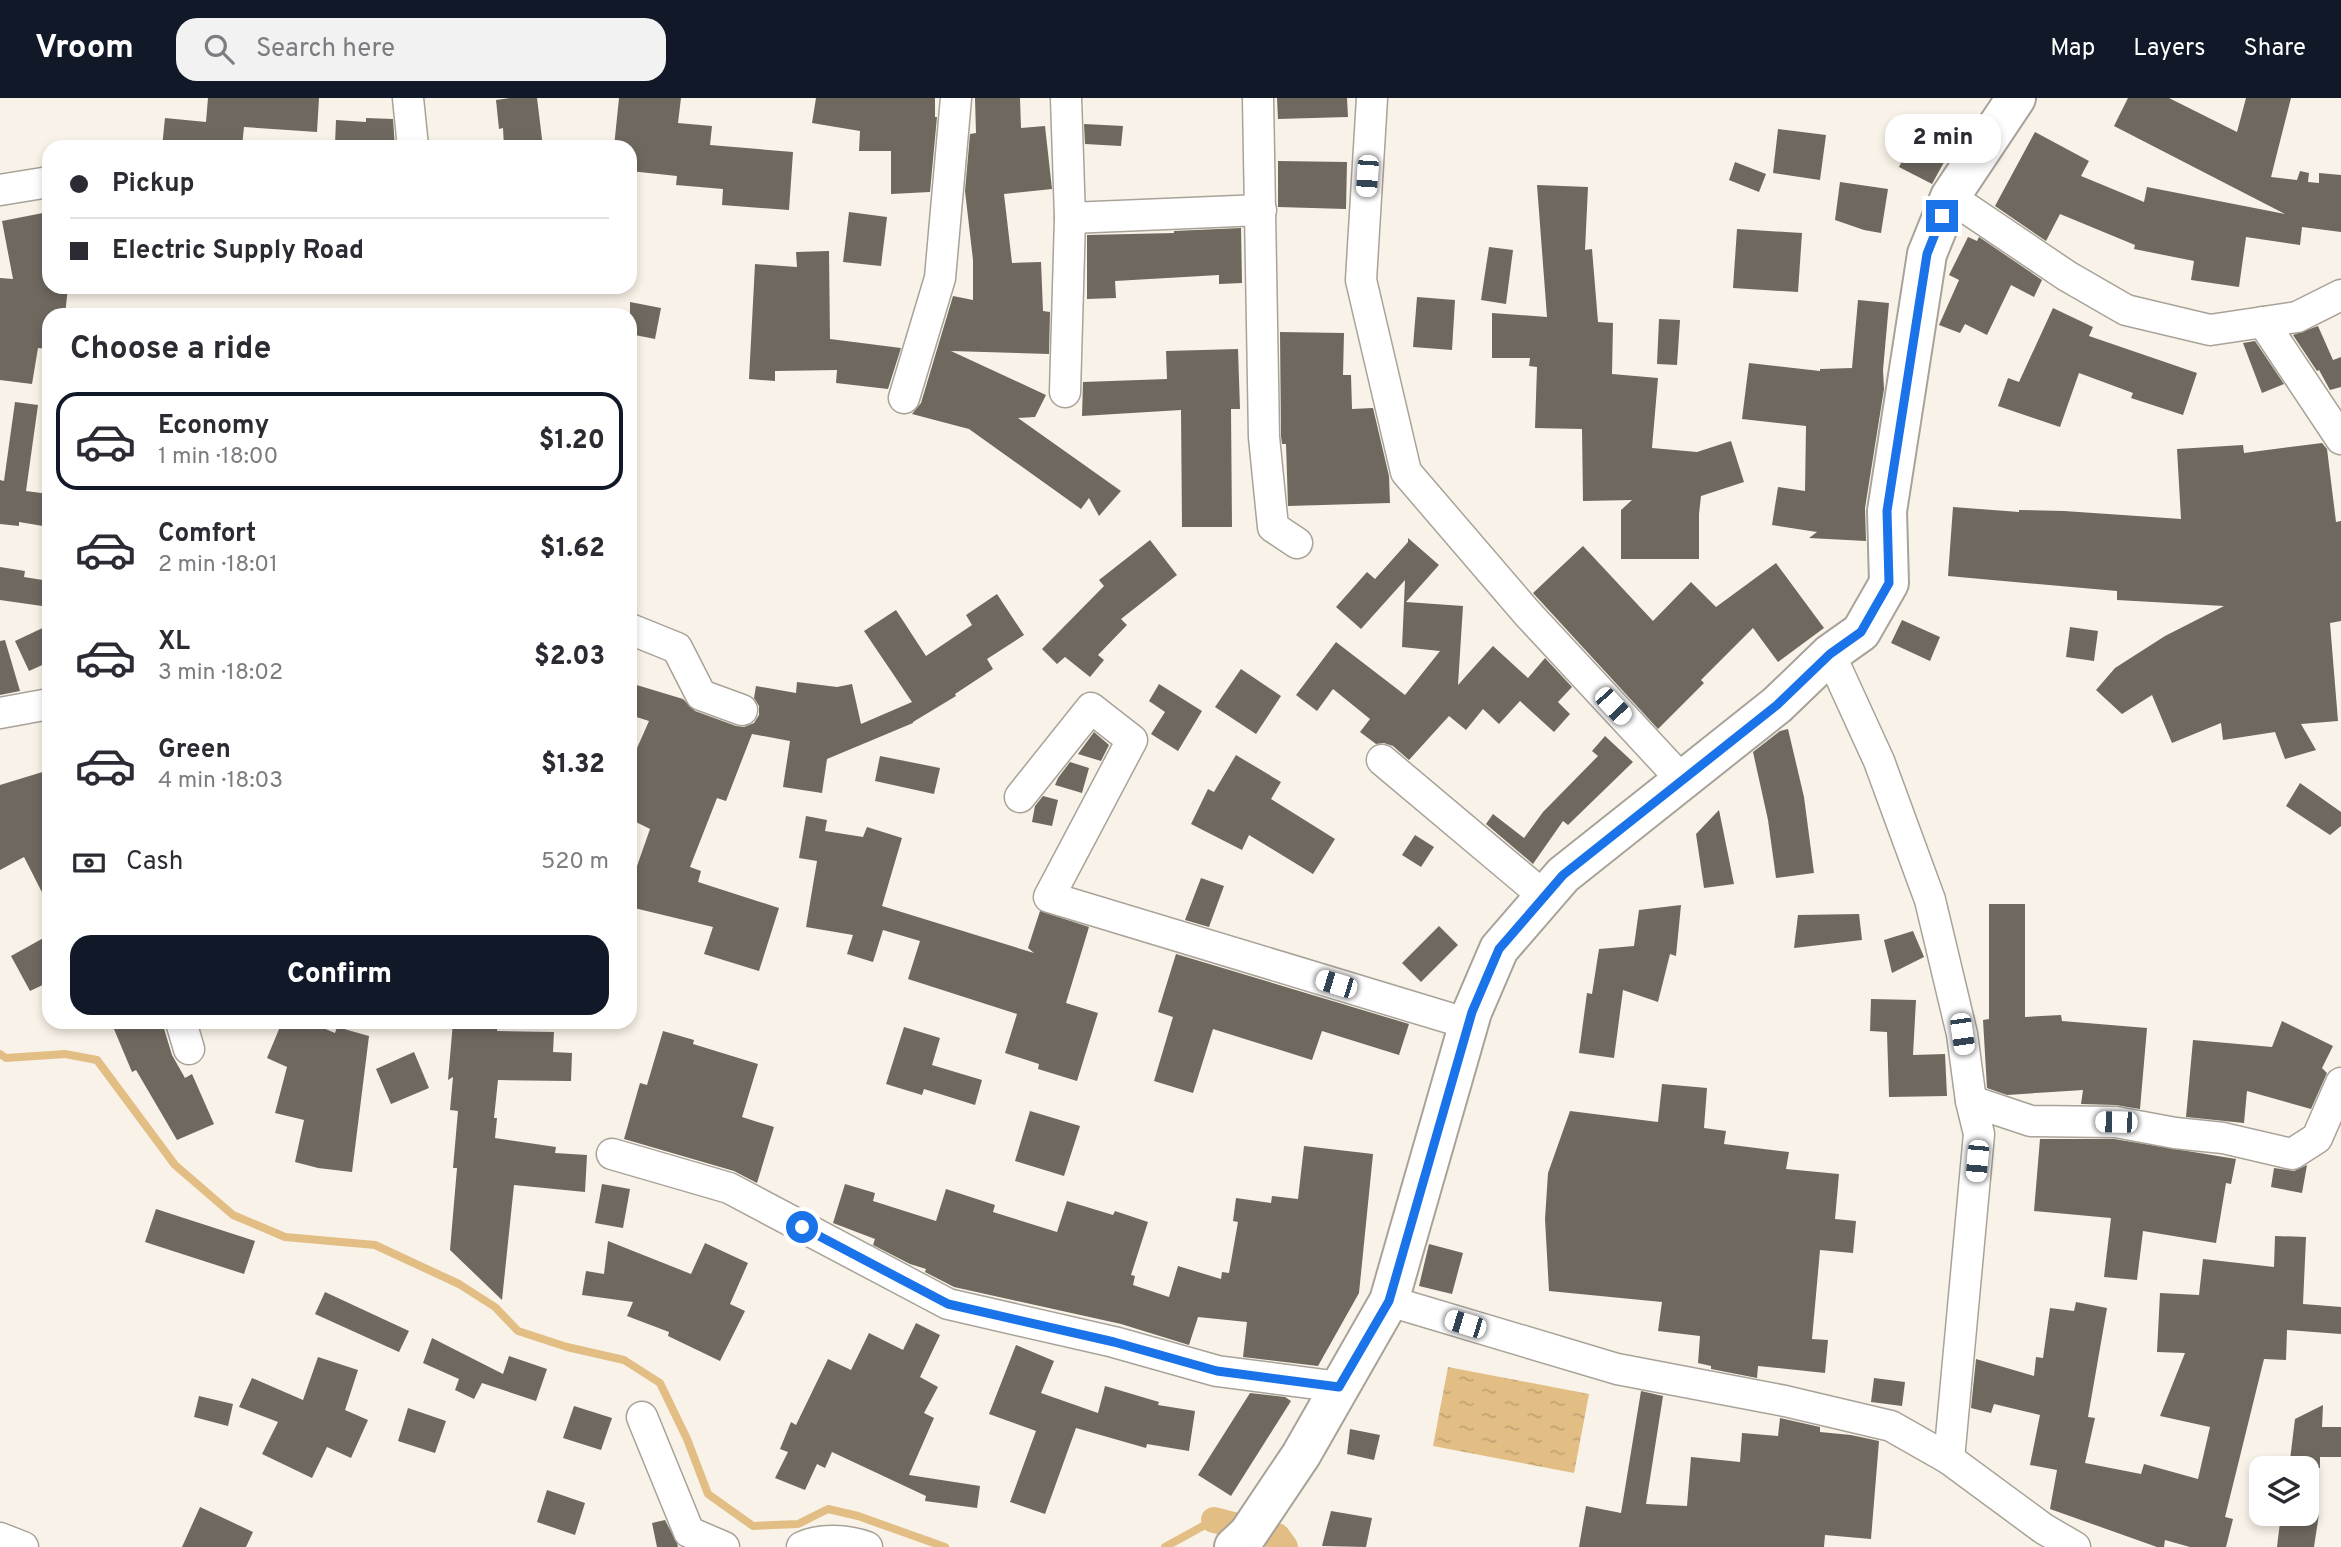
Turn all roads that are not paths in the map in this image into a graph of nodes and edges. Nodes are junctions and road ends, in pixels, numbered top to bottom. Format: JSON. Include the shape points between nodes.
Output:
{"nodes":[{"id":1,"x":408,"y":98,"type":"edge"},
{"id":2,"x":956,"y":98,"type":"edge"},
{"id":3,"x":1066,"y":98,"type":"edge"},
{"id":4,"x":1258,"y":98,"type":"edge"},
{"id":5,"x":1372,"y":98,"type":"edge"},
{"id":6,"x":2015,"y":98,"type":"edge"},
{"id":7,"x":412,"y":140,"type":"edge"},
{"id":8,"x":42,"y":183,"type":"edge"},
{"id":9,"x":0,"y":190,"type":"edge"},
{"id":10,"x":1950,"y":197,"type":"junction"},
{"id":11,"x":1261,"y":210,"type":"junction"},
{"id":12,"x":1070,"y":218,"type":"junction"},
{"id":13,"x":2341,"y":295,"type":"edge"},
{"id":14,"x":2263,"y":322,"type":"junction"},
{"id":15,"x":1065,"y":392,"type":"dead end"},
{"id":16,"x":904,"y":398,"type":"dead end"},
{"id":17,"x":2341,"y":439,"type":"edge"},
{"id":18,"x":1297,"y":543,"type":"dead end"},
{"id":19,"x":637,"y":632,"type":"edge"},
{"id":20,"x":1830,"y":654,"type":"junction"},
{"id":21,"x":42,"y":705,"type":"edge"},
{"id":22,"x":742,"y":710,"type":"dead end"},
{"id":23,"x":0,"y":713,"type":"edge"},
{"id":24,"x":1382,"y":760,"type":"dead end"},
{"id":25,"x":1682,"y":780,"type":"junction"},
{"id":26,"x":1020,"y":797,"type":"dead end"},
{"id":27,"x":1545,"y":897,"type":"junction"},
{"id":28,"x":1469,"y":1024,"type":"junction"},
{"id":29,"x":2341,"y":1083,"type":"edge"},
{"id":30,"x":1971,"y":1101,"type":"junction"},
{"id":31,"x":612,"y":1154,"type":"dead end"},
{"id":32,"x":1389,"y":1301,"type":"junction"},
{"id":33,"x":1339,"y":1387,"type":"junction"},
{"id":34,"x":642,"y":1417,"type":"dead end"},
{"id":35,"x":1949,"y":1459,"type":"junction"},
{"id":36,"x":0,"y":1538,"type":"edge"},
{"id":37,"x":23,"y":1547,"type":"edge"},
{"id":38,"x":724,"y":1547,"type":"edge"},
{"id":39,"x":802,"y":1547,"type":"edge"},
{"id":40,"x":866,"y":1547,"type":"edge"},
{"id":41,"x":1234,"y":1547,"type":"edge"},
{"id":42,"x":2075,"y":1547,"type":"edge"}],
"edges":[{"from":1,"to":7,"type":"street"},
{"from":2,"to":16,"type":"street","via":[[940,278]]},
{"from":3,"to":12,"type":"street"},
{"from":4,"to":11,"type":"street"},
{"from":5,"to":25,"type":"street","via":[[1361,280],[1406,472],[1527,613]]},
{"from":6,"to":10,"type":"main road"},
{"from":8,"to":9,"type":"street"},
{"from":10,"to":14,"type":"street","via":[[2126,310],[2210,330]]},
{"from":10,"to":20,"type":"main road","via":[[1927,254],[1887,511],[1889,583],[1861,632]]},
{"from":11,"to":12,"type":"street"},
{"from":11,"to":18,"type":"street","via":[[1264,437],[1273,527]]},
{"from":12,"to":15,"type":"street"},
{"from":13,"to":14,"type":"street","via":[[2297,317]]},
{"from":14,"to":17,"type":"street"},
{"from":19,"to":22,"type":"street","via":[[677,648],[701,695]]},
{"from":20,"to":25,"type":"main road","via":[[1777,705]]},
{"from":20,"to":30,"type":"street","via":[[1879,761],[1930,901],[1962,1034]]},
{"from":21,"to":23,"type":"street"},
{"from":24,"to":27,"type":"street"},
{"from":25,"to":27,"type":"main road","via":[[1563,875]]},
{"from":26,"to":28,"type":"street","via":[[1091,708],[1132,740],[1049,897]]},
{"from":27,"to":28,"type":"main road","via":[[1499,949]]},
{"from":28,"to":32,"type":"main road"},
{"from":29,"to":30,"type":"street","via":[[2317,1138],[2292,1154],[2116,1122],[2031,1121]]},
{"from":30,"to":35,"type":"street","via":[[1979,1133]]},
{"from":31,"to":33,"type":"street","via":[[729,1188],[948,1304],[1217,1371]]},
{"from":32,"to":33,"type":"main road"},
{"from":32,"to":35,"type":"street","via":[[1617,1369],[1891,1426]]},
{"from":33,"to":41,"type":"main road","via":[[1301,1455],[1248,1534]]},
{"from":34,"to":38,"type":"street","via":[[689,1532]]},
{"from":35,"to":42,"type":"street"},
{"from":36,"to":37,"type":"street"},
{"from":39,"to":40,"type":"street","via":[[814,1541]]}]}
